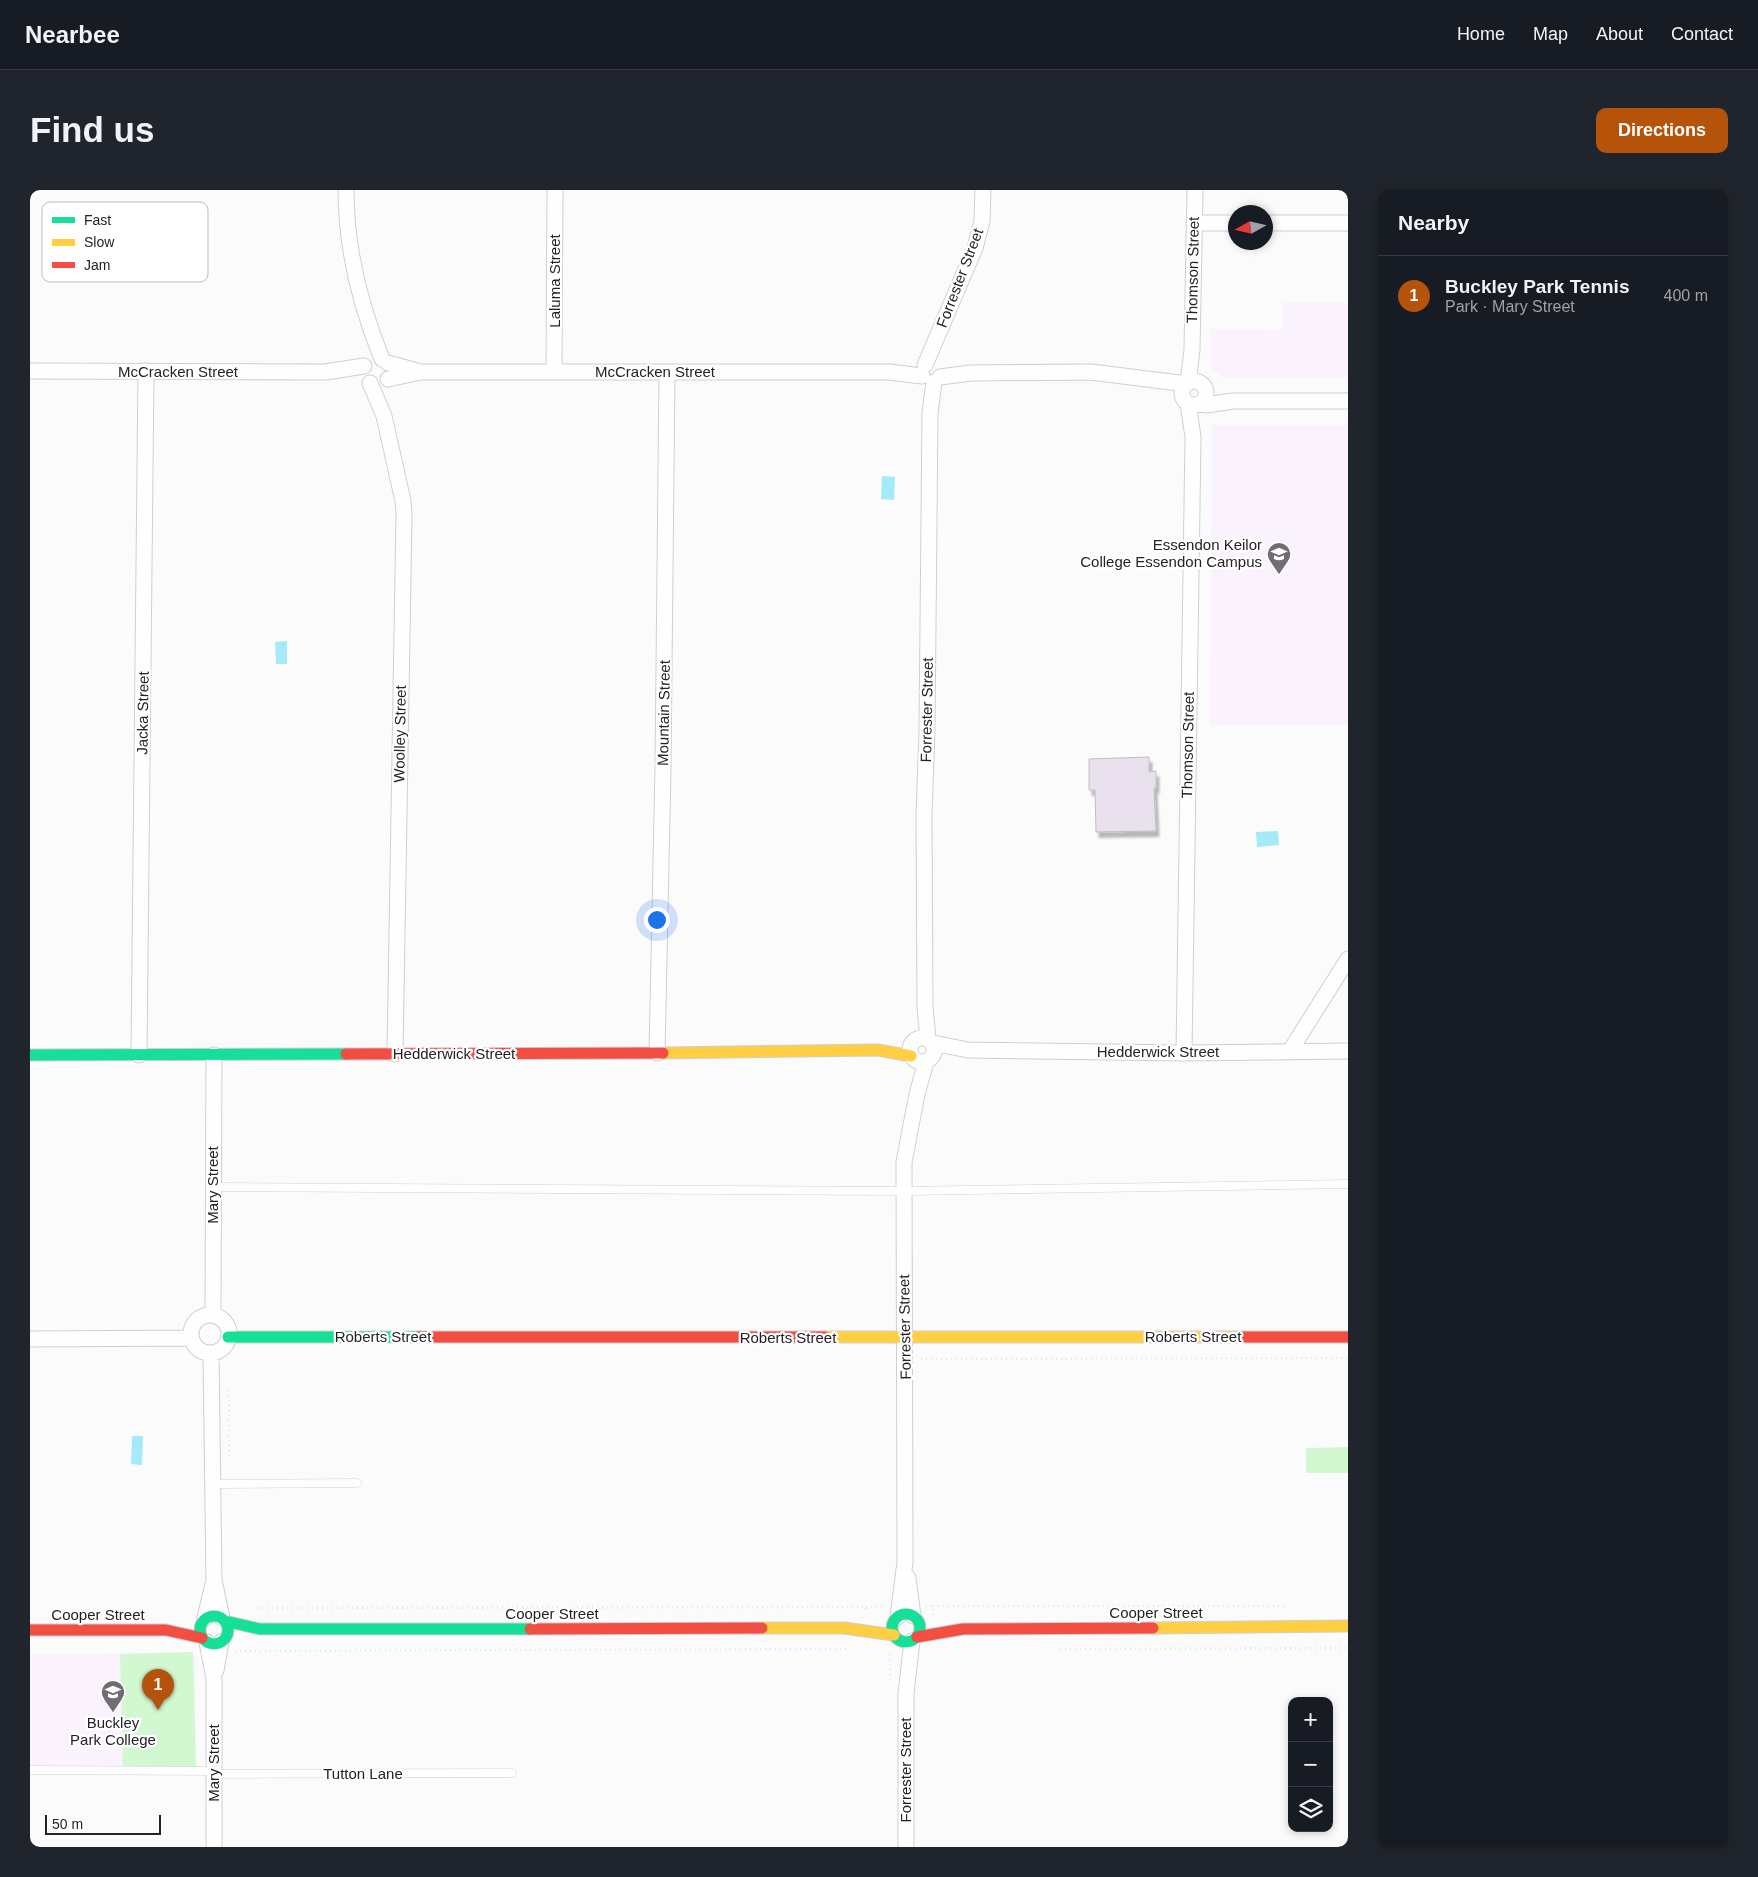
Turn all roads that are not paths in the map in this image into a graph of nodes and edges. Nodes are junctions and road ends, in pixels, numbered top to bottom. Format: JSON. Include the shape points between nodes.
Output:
{"nodes":[{"id":1,"x":346,"y":190,"type":"edge"},
{"id":2,"x":555,"y":190,"type":"edge"},
{"id":3,"x":983,"y":190,"type":"edge"},
{"id":4,"x":1195,"y":190,"type":"edge"},
{"id":5,"x":1194,"y":223,"type":"junction"},
{"id":6,"x":1228,"y":223,"type":"edge"},
{"id":7,"x":1273,"y":223,"type":"edge"},
{"id":8,"x":1348,"y":223,"type":"edge"},
{"id":9,"x":373,"y":369,"type":"junction"},
{"id":10,"x":30,"y":371,"type":"edge"},
{"id":11,"x":554,"y":371,"type":"junction"},
{"id":12,"x":146,"y":372,"type":"junction"},
{"id":13,"x":421,"y":372,"type":"junction"},
{"id":14,"x":667,"y":372,"type":"junction"},
{"id":15,"x":931,"y":372,"type":"junction"},
{"id":16,"x":386,"y":381,"type":"junction"},
{"id":17,"x":1193,"y":393,"type":"junction"},
{"id":18,"x":1348,"y":401,"type":"edge"},
{"id":19,"x":384,"y":416,"type":"junction"},
{"id":20,"x":1348,"y":959,"type":"edge"},
{"id":21,"x":922,"y":1049,"type":"junction"},
{"id":22,"x":878,"y":1050,"type":"joint"},
{"id":23,"x":1290,"y":1051,"type":"junction"},
{"id":24,"x":1348,"y":1051,"type":"edge"},
{"id":25,"x":657,"y":1053,"type":"junction"},
{"id":26,"x":1184,"y":1053,"type":"junction"},
{"id":27,"x":395,"y":1054,"type":"junction"},
{"id":28,"x":30,"y":1055,"type":"edge"},
{"id":29,"x":139,"y":1055,"type":"junction"},
{"id":30,"x":214,"y":1055,"type":"junction"},
{"id":31,"x":1348,"y":1184,"type":"edge"},
{"id":32,"x":213,"y":1187,"type":"junction"},
{"id":33,"x":903,"y":1191,"type":"junction"},
{"id":34,"x":213,"y":1315,"type":"junction"},
{"id":35,"x":228,"y":1337,"type":"junction"},
{"id":36,"x":1348,"y":1337,"type":"edge"},
{"id":37,"x":191,"y":1338,"type":"junction"},
{"id":38,"x":906,"y":1338,"type":"junction"},
{"id":39,"x":30,"y":1339,"type":"edge"},
{"id":40,"x":211,"y":1353,"type":"junction"},
{"id":41,"x":357,"y":1483,"type":"dead end"},
{"id":42,"x":214,"y":1484,"type":"junction"},
{"id":43,"x":905,"y":1562,"type":"junction"},
{"id":44,"x":214,"y":1580,"type":"junction"},
{"id":45,"x":896,"y":1618,"type":"junction"},
{"id":46,"x":916,"y":1618,"type":"junction"},
{"id":47,"x":204,"y":1620,"type":"junction"},
{"id":48,"x":224,"y":1620,"type":"junction"},
{"id":49,"x":1348,"y":1626,"type":"edge"},
{"id":50,"x":844,"y":1628,"type":"junction"},
{"id":51,"x":963,"y":1629,"type":"junction"},
{"id":52,"x":30,"y":1630,"type":"edge"},
{"id":53,"x":166,"y":1630,"type":"junction"},
{"id":54,"x":260,"y":1630,"type":"junction"},
{"id":55,"x":906,"y":1638,"type":"junction"},
{"id":56,"x":214,"y":1640,"type":"junction"},
{"id":57,"x":30,"y":1770,"type":"edge"},
{"id":58,"x":214,"y":1772,"type":"junction"},
{"id":59,"x":512,"y":1773,"type":"dead end"},
{"id":60,"x":214,"y":1847,"type":"edge"},
{"id":61,"x":906,"y":1847,"type":"edge"}],
"edges":[{"from":1,"to":9,"type":"street","name":"Woolley Street","via":[[349,238],[367,322]]},
{"from":2,"to":11,"type":"street","name":"Laluma Street"},
{"from":3,"to":15,"type":"street","name":"Forrester Street","via":[[980,234],[937,336]]},
{"from":4,"to":5,"type":"street","name":"Thomson Street"},
{"from":5,"to":6,"type":"street"},
{"from":5,"to":17,"type":"street","name":"Thomson Street"},
{"from":7,"to":8,"type":"street"},
{"from":9,"to":12,"type":"street","name":"McCracken Street"},
{"from":9,"to":13,"type":"street","name":"McCracken Street"},
{"from":9,"to":16,"type":"street","name":"McCracken Street","via":[[377,385]]},
{"from":9,"to":19,"type":"street","name":"Woolley Street"},
{"from":10,"to":12,"type":"street","name":"McCracken Street"},
{"from":11,"to":13,"type":"street","name":"McCracken Street"},
{"from":11,"to":14,"type":"street","name":"McCracken Street"},
{"from":12,"to":29,"type":"street","name":"Jacka Street"},
{"from":13,"to":16,"type":"street","name":"McCracken Street"},
{"from":14,"to":15,"type":"street","name":"McCracken Street"},
{"from":14,"to":25,"type":"street","name":"Mountain Street"},
{"from":15,"to":17,"type":"street","name":"McCracken Street","via":[[1091,372],[1145,378]]},
{"from":15,"to":21,"type":"street","name":"Forrester Street"},
{"from":16,"to":19,"type":"street","name":"Woolley Street"},
{"from":17,"to":18,"type":"street","name":"McCracken Street","via":[[1232,401]]},
{"from":17,"to":26,"type":"street","name":"Thomson Street"},
{"from":19,"to":27,"type":"street","name":"Woolley Street","via":[[404,514]]},
{"from":20,"to":23,"type":"street"},
{"from":21,"to":22,"type":"street","name":"Hedderwick Street"},
{"from":21,"to":26,"type":"street","name":"Hedderwick Street"},
{"from":21,"to":33,"type":"street","name":"Forrester Street","via":[[904,1162]]},
{"from":22,"to":25,"type":"street","name":"Hedderwick Street"},
{"from":23,"to":24,"type":"street","name":"Hedderwick Street"},
{"from":23,"to":26,"type":"street","name":"Hedderwick Street"},
{"from":25,"to":27,"type":"street","name":"Hedderwick Street"},
{"from":27,"to":30,"type":"street","name":"Hedderwick Street"},
{"from":28,"to":29,"type":"street","name":"Hedderwick Street"},
{"from":29,"to":30,"type":"street","name":"Hedderwick Street"},
{"from":30,"to":32,"type":"street","name":"Mary Street"},
{"from":31,"to":33,"type":"lane"},
{"from":32,"to":33,"type":"lane"},
{"from":32,"to":34,"type":"street","name":"Mary Street"},
{"from":33,"to":38,"type":"street","name":"Forrester Street"},
{"from":34,"to":35,"type":"street","via":[[227,1325]]},
{"from":34,"to":37,"type":"street","via":[[196,1320]]},
{"from":35,"to":38,"type":"street","name":"Roberts Street"},
{"from":35,"to":40,"type":"street","via":[[224,1347]]},
{"from":36,"to":38,"type":"street","name":"Roberts Street"},
{"from":37,"to":39,"type":"street"},
{"from":37,"to":40,"type":"street","via":[[198,1349]]},
{"from":38,"to":43,"type":"street","name":"Forrester Street"},
{"from":40,"to":42,"type":"street"},
{"from":41,"to":42,"type":"lane"},
{"from":42,"to":44,"type":"street"},
{"from":43,"to":45,"type":"street","name":"Forrester Street"},
{"from":43,"to":46,"type":"street","name":"Forrester Street"},
{"from":44,"to":47,"type":"street"},
{"from":44,"to":48,"type":"street"},
{"from":45,"to":46,"type":"street","via":[[905,1614]]},
{"from":45,"to":50,"type":"street","name":"Cooper Street"},
{"from":45,"to":55,"type":"street","via":[[892,1627]]},
{"from":46,"to":51,"type":"street","name":"Cooper Street"},
{"from":46,"to":55,"type":"street","via":[[920,1629]]},
{"from":47,"to":48,"type":"street","via":[[214,1616]]},
{"from":47,"to":53,"type":"street","name":"Cooper Street"},
{"from":47,"to":56,"type":"street","via":[[200,1630]]},
{"from":48,"to":54,"type":"street","name":"Cooper Street"},
{"from":48,"to":56,"type":"street","via":[[228,1630]]},
{"from":49,"to":51,"type":"street","name":"Cooper Street"},
{"from":50,"to":54,"type":"street","name":"Cooper Street"},
{"from":50,"to":55,"type":"street","name":"Cooper Street"},
{"from":51,"to":55,"type":"street","name":"Cooper Street"},
{"from":52,"to":53,"type":"street","name":"Cooper Street"},
{"from":53,"to":56,"type":"street","name":"Cooper Street"},
{"from":54,"to":56,"type":"street","name":"Cooper Street"},
{"from":55,"to":61,"type":"street","name":"Forrester Street"},
{"from":56,"to":58,"type":"street","name":"Mary Street"},
{"from":57,"to":58,"type":"lane","name":"Tutton Lane"},
{"from":58,"to":59,"type":"lane","name":"Tutton Lane"},
{"from":58,"to":60,"type":"street","name":"Mary Street"}]}
